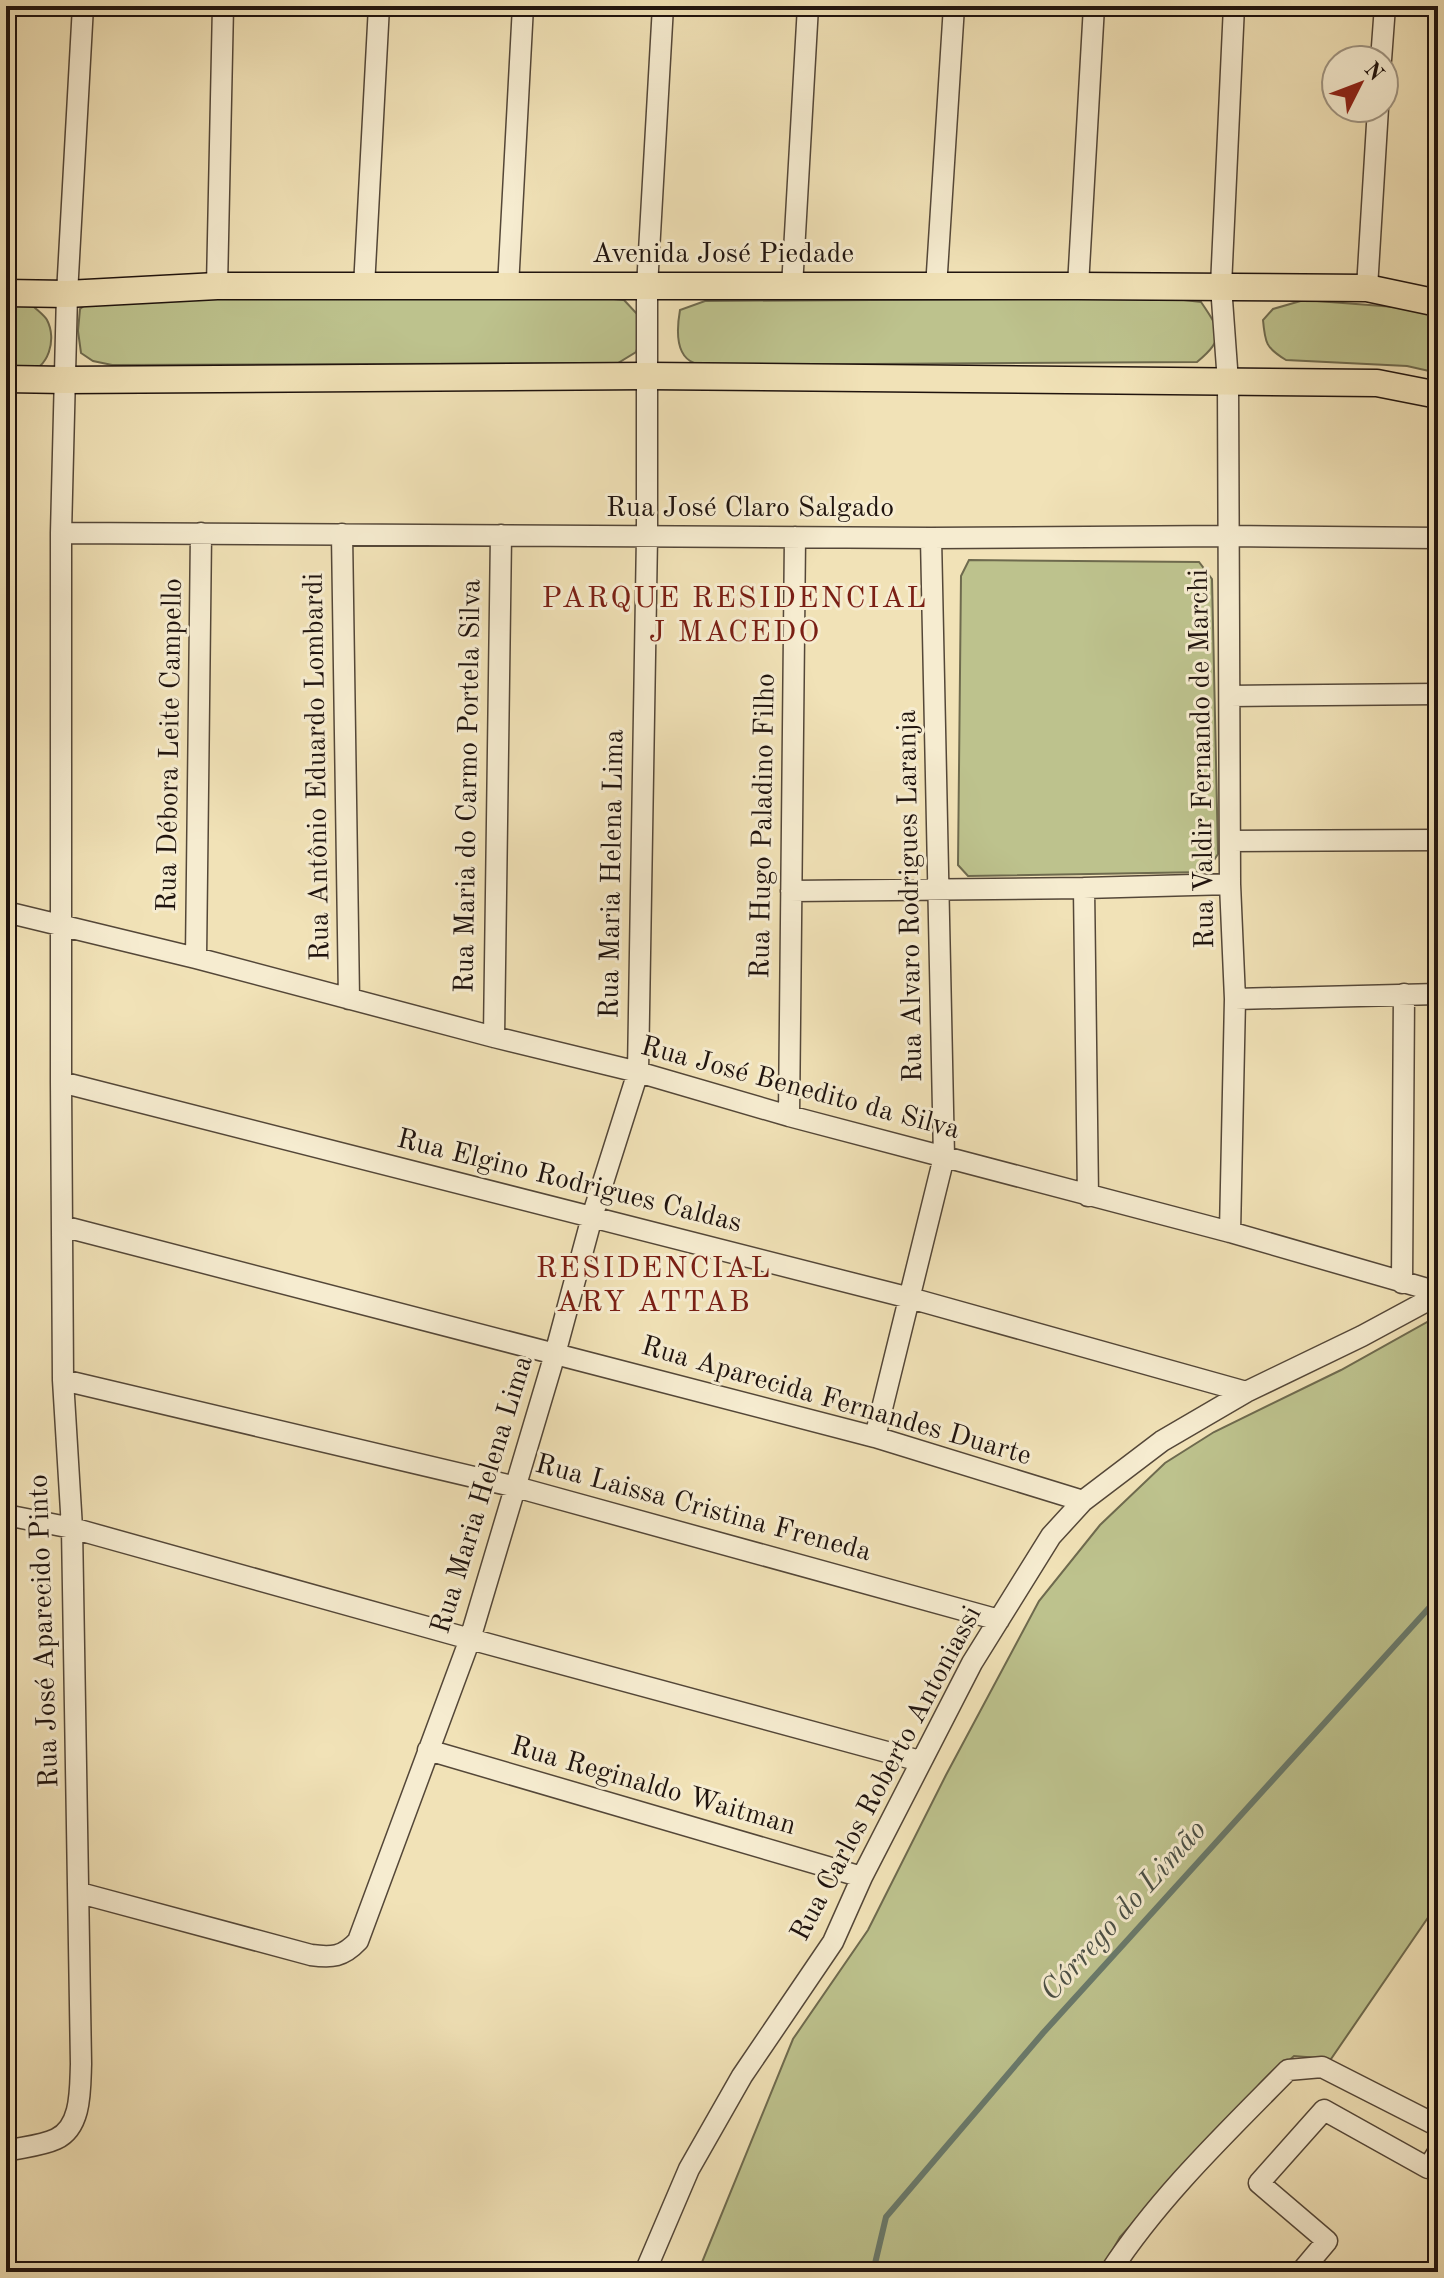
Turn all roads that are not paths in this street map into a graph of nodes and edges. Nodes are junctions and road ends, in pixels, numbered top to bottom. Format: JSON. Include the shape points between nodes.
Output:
{"nodes":[{"id":1,"x":83,"y":6,"type":"edge"},
{"id":2,"x":223,"y":6,"type":"edge"},
{"id":3,"x":379,"y":6,"type":"edge"},
{"id":4,"x":523,"y":6,"type":"edge"},
{"id":5,"x":663,"y":6,"type":"edge"},
{"id":6,"x":808,"y":6,"type":"edge"},
{"id":7,"x":954,"y":6,"type":"edge"},
{"id":8,"x":1094,"y":6,"type":"edge"},
{"id":9,"x":1234,"y":6,"type":"edge"},
{"id":10,"x":1385,"y":6,"type":"edge"},
{"id":11,"x":1382,"y":44,"type":"edge"},
{"id":12,"x":1377,"y":124,"type":"edge"},
{"id":13,"x":217,"y":286,"type":"junction"},
{"id":14,"x":1078,"y":286,"type":"junction"},
{"id":15,"x":1221,"y":286,"type":"junction"},
{"id":16,"x":364,"y":287,"type":"junction"},
{"id":17,"x":508,"y":287,"type":"junction"},
{"id":18,"x":647,"y":287,"type":"junction"},
{"id":19,"x":792,"y":287,"type":"junction"},
{"id":20,"x":936,"y":288,"type":"junction"},
{"id":21,"x":1367,"y":288,"type":"junction"},
{"id":22,"x":6,"y":293,"type":"edge"},
{"id":23,"x":67,"y":294,"type":"junction"},
{"id":24,"x":1438,"y":303,"type":"edge"},
{"id":25,"x":647,"y":376,"type":"junction"},
{"id":26,"x":6,"y":379,"type":"edge"},
{"id":27,"x":65,"y":380,"type":"junction"},
{"id":28,"x":1228,"y":382,"type":"junction"},
{"id":29,"x":1438,"y":395,"type":"edge"},
{"id":30,"x":61,"y":533,"type":"junction"},
{"id":31,"x":201,"y":533,"type":"junction"},
{"id":32,"x":342,"y":534,"type":"junction"},
{"id":33,"x":501,"y":535,"type":"junction"},
{"id":34,"x":647,"y":536,"type":"junction"},
{"id":35,"x":1229,"y":536,"type":"junction"},
{"id":36,"x":795,"y":537,"type":"junction"},
{"id":37,"x":931,"y":538,"type":"junction"},
{"id":38,"x":1438,"y":538,"type":"edge"},
{"id":39,"x":1438,"y":694,"type":"edge"},
{"id":40,"x":1230,"y":696,"type":"junction"},
{"id":41,"x":1438,"y":840,"type":"edge"},
{"id":42,"x":1230,"y":841,"type":"junction"},
{"id":43,"x":1230,"y":884,"type":"junction"},
{"id":44,"x":1084,"y":888,"type":"junction"},
{"id":45,"x":939,"y":889,"type":"junction"},
{"id":46,"x":791,"y":891,"type":"junction"},
{"id":47,"x":6,"y":912,"type":"edge"},
{"id":48,"x":61,"y":924,"type":"junction"},
{"id":49,"x":196,"y":958,"type":"junction"},
{"id":50,"x":1404,"y":994,"type":"junction"},
{"id":51,"x":1438,"y":994,"type":"edge"},
{"id":52,"x":349,"y":999,"type":"junction"},
{"id":53,"x":1235,"y":999,"type":"junction"},
{"id":54,"x":494,"y":1037,"type":"junction"},
{"id":55,"x":638,"y":1072,"type":"junction"},
{"id":56,"x":61,"y":1082,"type":"junction"},
{"id":57,"x":789,"y":1116,"type":"junction"},
{"id":58,"x":944,"y":1157,"type":"junction"},
{"id":59,"x":1088,"y":1196,"type":"junction"},
{"id":60,"x":592,"y":1217,"type":"junction"},
{"id":61,"x":62,"y":1226,"type":"junction"},
{"id":62,"x":1230,"y":1232,"type":"junction"},
{"id":63,"x":1402,"y":1283,"type":"junction"},
{"id":64,"x":1438,"y":1293,"type":"edge"},
{"id":65,"x":910,"y":1298,"type":"junction"},
{"id":66,"x":555,"y":1354,"type":"junction"},
{"id":67,"x":63,"y":1380,"type":"junction"},
{"id":68,"x":1246,"y":1392,"type":"junction"},
{"id":69,"x":875,"y":1437,"type":"junction"},
{"id":70,"x":516,"y":1487,"type":"junction"},
{"id":71,"x":1083,"y":1501,"type":"junction"},
{"id":72,"x":6,"y":1515,"type":"edge"},
{"id":73,"x":72,"y":1528,"type":"junction"},
{"id":74,"x":999,"y":1620,"type":"junction"},
{"id":75,"x":470,"y":1639,"type":"junction"},
{"id":76,"x":428,"y":1750,"type":"junction"},
{"id":77,"x":920,"y":1761,"type":"junction"},
{"id":78,"x":862,"y":1877,"type":"junction"},
{"id":79,"x":80,"y":1893,"type":"junction"},
{"id":80,"x":1438,"y":2126,"type":"edge"},
{"id":81,"x":6,"y":2151,"type":"edge"},
{"id":82,"x":1435,"y":2164,"type":"edge"},
{"id":83,"x":645,"y":2272,"type":"edge"},
{"id":84,"x":1110,"y":2272,"type":"edge"},
{"id":85,"x":1301,"y":2272,"type":"edge"}],
"edges":[{"from":1,"to":23,"type":"street","name":"Rua José Aparecido Pinto"},
{"from":2,"to":13,"type":"street"},
{"from":3,"to":16,"type":"street"},
{"from":4,"to":17,"type":"street"},
{"from":5,"to":18,"type":"street","name":"Rua Maria Helena Lima"},
{"from":6,"to":19,"type":"street"},
{"from":7,"to":20,"type":"street"},
{"from":8,"to":14,"type":"street"},
{"from":9,"to":15,"type":"street","name":"Rua Valdir Fernando de Marchi"},
{"from":10,"to":11,"type":"street"},
{"from":12,"to":21,"type":"street"},
{"from":13,"to":16,"type":"main road","name":"Avenida José Piedade"},
{"from":13,"to":23,"type":"main road","name":"Avenida José Piedade"},
{"from":14,"to":15,"type":"main road","name":"Avenida José Piedade"},
{"from":14,"to":20,"type":"main road","name":"Avenida José Piedade"},
{"from":15,"to":21,"type":"main road","name":"Avenida José Piedade"},
{"from":15,"to":28,"type":"street","name":"Rua Valdir Fernando de Marchi"},
{"from":16,"to":17,"type":"main road","name":"Avenida José Piedade"},
{"from":17,"to":18,"type":"main road","name":"Avenida José Piedade"},
{"from":18,"to":19,"type":"main road","name":"Avenida José Piedade"},
{"from":18,"to":25,"type":"street","name":"Rua Maria Helena Lima"},
{"from":19,"to":20,"type":"main road","name":"Avenida José Piedade"},
{"from":21,"to":24,"type":"main road","name":"Avenida José Piedade"},
{"from":22,"to":23,"type":"main road","name":"Avenida José Piedade"},
{"from":23,"to":27,"type":"street","name":"Rua José Aparecido Pinto"},
{"from":25,"to":27,"type":"main road"},
{"from":25,"to":28,"type":"main road"},
{"from":25,"to":34,"type":"street","name":"Rua Maria Helena Lima"},
{"from":26,"to":27,"type":"main road"},
{"from":27,"to":30,"type":"street","name":"Rua José Aparecido Pinto"},
{"from":28,"to":29,"type":"main road","via":[[1377,383]]},
{"from":28,"to":35,"type":"street","name":"Rua Valdir Fernando de Marchi"},
{"from":30,"to":31,"type":"street","name":"Rua José Claro Salgado"},
{"from":30,"to":48,"type":"street","name":"Rua José Aparecido Pinto"},
{"from":31,"to":32,"type":"street","name":"Rua José Claro Salgado"},
{"from":31,"to":49,"type":"street","name":"Rua Débora Leite Campello"},
{"from":32,"to":33,"type":"street","name":"Rua José Claro Salgado"},
{"from":32,"to":52,"type":"street","name":"Rua Antônio Eduardo Lombardi"},
{"from":33,"to":34,"type":"street","name":"Rua José Claro Salgado"},
{"from":33,"to":54,"type":"street","name":"Rua Maria do Carmo Portela Silva"},
{"from":34,"to":36,"type":"street","name":"Rua José Claro Salgado"},
{"from":34,"to":55,"type":"street","name":"Rua Maria Helena Lima"},
{"from":35,"to":37,"type":"street","name":"Rua José Claro Salgado"},
{"from":35,"to":38,"type":"street","name":"Rua José Claro Salgado"},
{"from":35,"to":40,"type":"street","name":"Rua Valdir Fernando de Marchi"},
{"from":36,"to":37,"type":"street","name":"Rua José Claro Salgado"},
{"from":36,"to":46,"type":"street","name":"Rua Hugo Paladino Filho"},
{"from":37,"to":45,"type":"street","name":"Rua Alvaro Rodrigues Laranja"},
{"from":39,"to":40,"type":"street"},
{"from":40,"to":42,"type":"street","name":"Rua Valdir Fernando de Marchi"},
{"from":41,"to":42,"type":"street"},
{"from":42,"to":43,"type":"street","name":"Rua Valdir Fernando de Marchi"},
{"from":43,"to":44,"type":"street"},
{"from":43,"to":53,"type":"street","name":"Rua Valdir Fernando de Marchi"},
{"from":44,"to":45,"type":"street"},
{"from":44,"to":59,"type":"street"},
{"from":45,"to":46,"type":"street"},
{"from":45,"to":58,"type":"street","name":"Rua Alvaro Rodrigues Laranja"},
{"from":46,"to":57,"type":"street","name":"Rua Hugo Paladino Filho"},
{"from":47,"to":48,"type":"street","name":"Rua José Benedito da Silva"},
{"from":48,"to":49,"type":"street","name":"Rua José Benedito da Silva"},
{"from":48,"to":56,"type":"street","name":"Rua José Aparecido Pinto"},
{"from":49,"to":52,"type":"street","name":"Rua José Benedito da Silva"},
{"from":50,"to":51,"type":"street"},
{"from":50,"to":53,"type":"street"},
{"from":50,"to":63,"type":"street"},
{"from":52,"to":54,"type":"street","name":"Rua José Benedito da Silva"},
{"from":53,"to":62,"type":"street","name":"Rua Valdir Fernando de Marchi"},
{"from":54,"to":55,"type":"street","name":"Rua José Benedito da Silva"},
{"from":55,"to":57,"type":"street","name":"Rua José Benedito da Silva"},
{"from":55,"to":60,"type":"street","name":"Rua Maria Helena Lima"},
{"from":56,"to":60,"type":"street","name":"Rua Elgino Rodrigues Caldas"},
{"from":56,"to":61,"type":"street","name":"Rua José Aparecido Pinto"},
{"from":57,"to":58,"type":"street","name":"Rua José Benedito da Silva"},
{"from":58,"to":59,"type":"street","name":"Rua José Benedito da Silva"},
{"from":58,"to":65,"type":"street","name":"Rua Alvaro Rodrigues Laranja"},
{"from":59,"to":62,"type":"street","name":"Rua José Benedito da Silva"},
{"from":60,"to":65,"type":"street","name":"Rua Elgino Rodrigues Caldas"},
{"from":60,"to":66,"type":"street","name":"Rua Maria Helena Lima"},
{"from":61,"to":66,"type":"street","name":"Rua Aparecida Fernandes Duarte"},
{"from":61,"to":67,"type":"street","name":"Rua José Aparecido Pinto"},
{"from":62,"to":63,"type":"street","name":"Rua José Benedito da Silva"},
{"from":63,"to":64,"type":"street","name":"Rua José Benedito da Silva"},
{"from":64,"to":68,"type":"street","name":"Rua Carlos Roberto Antoniassi"},
{"from":65,"to":68,"type":"street","name":"Rua Elgino Rodrigues Caldas"},
{"from":65,"to":69,"type":"street","name":"Rua Alvaro Rodrigues Laranja"},
{"from":66,"to":69,"type":"street","name":"Rua Aparecida Fernandes Duarte"},
{"from":66,"to":70,"type":"street","name":"Rua Maria Helena Lima"},
{"from":67,"to":70,"type":"street","name":"Rua Laissa Cristina Freneda"},
{"from":67,"to":73,"type":"street","name":"Rua José Aparecido Pinto"},
{"from":68,"to":71,"type":"street","name":"Rua Carlos Roberto Antoniassi","via":[[1162,1441]]},
{"from":69,"to":71,"type":"street","name":"Rua Aparecida Fernandes Duarte"},
{"from":70,"to":74,"type":"street","name":"Rua Laissa Cristina Freneda"},
{"from":70,"to":75,"type":"street","name":"Rua Maria Helena Lima"},
{"from":71,"to":74,"type":"street","name":"Rua Carlos Roberto Antoniassi","via":[[1051,1536]]},
{"from":72,"to":73,"type":"street"},
{"from":73,"to":75,"type":"street"},
{"from":73,"to":79,"type":"street","name":"Rua José Aparecido Pinto"},
{"from":74,"to":77,"type":"street","name":"Rua Carlos Roberto Antoniassi"},
{"from":75,"to":76,"type":"street","name":"Rua Maria Helena Lima"},
{"from":75,"to":77,"type":"street"},
{"from":76,"to":78,"type":"street","name":"Rua Reginaldo Waitman"},
{"from":76,"to":79,"type":"street","name":"Rua Maria Helena Lima","via":[[358,1941],[348,1952],[311,1955]]},
{"from":77,"to":78,"type":"street","name":"Rua Carlos Roberto Antoniassi"},
{"from":78,"to":83,"type":"street","name":"Rua Carlos Roberto Antoniassi","via":[[833,1942],[742,2076],[689,2169]]},
{"from":79,"to":81,"type":"street","name":"Rua José Aparecido Pinto","via":[[81,2064],[76,2112],[57,2138]]},
{"from":80,"to":84,"type":"street","via":[[1322,2067],[1288,2070],[1160,2204]]},
{"from":82,"to":85,"type":"street","via":[[1324,2110],[1259,2183],[1327,2241]]}]}
